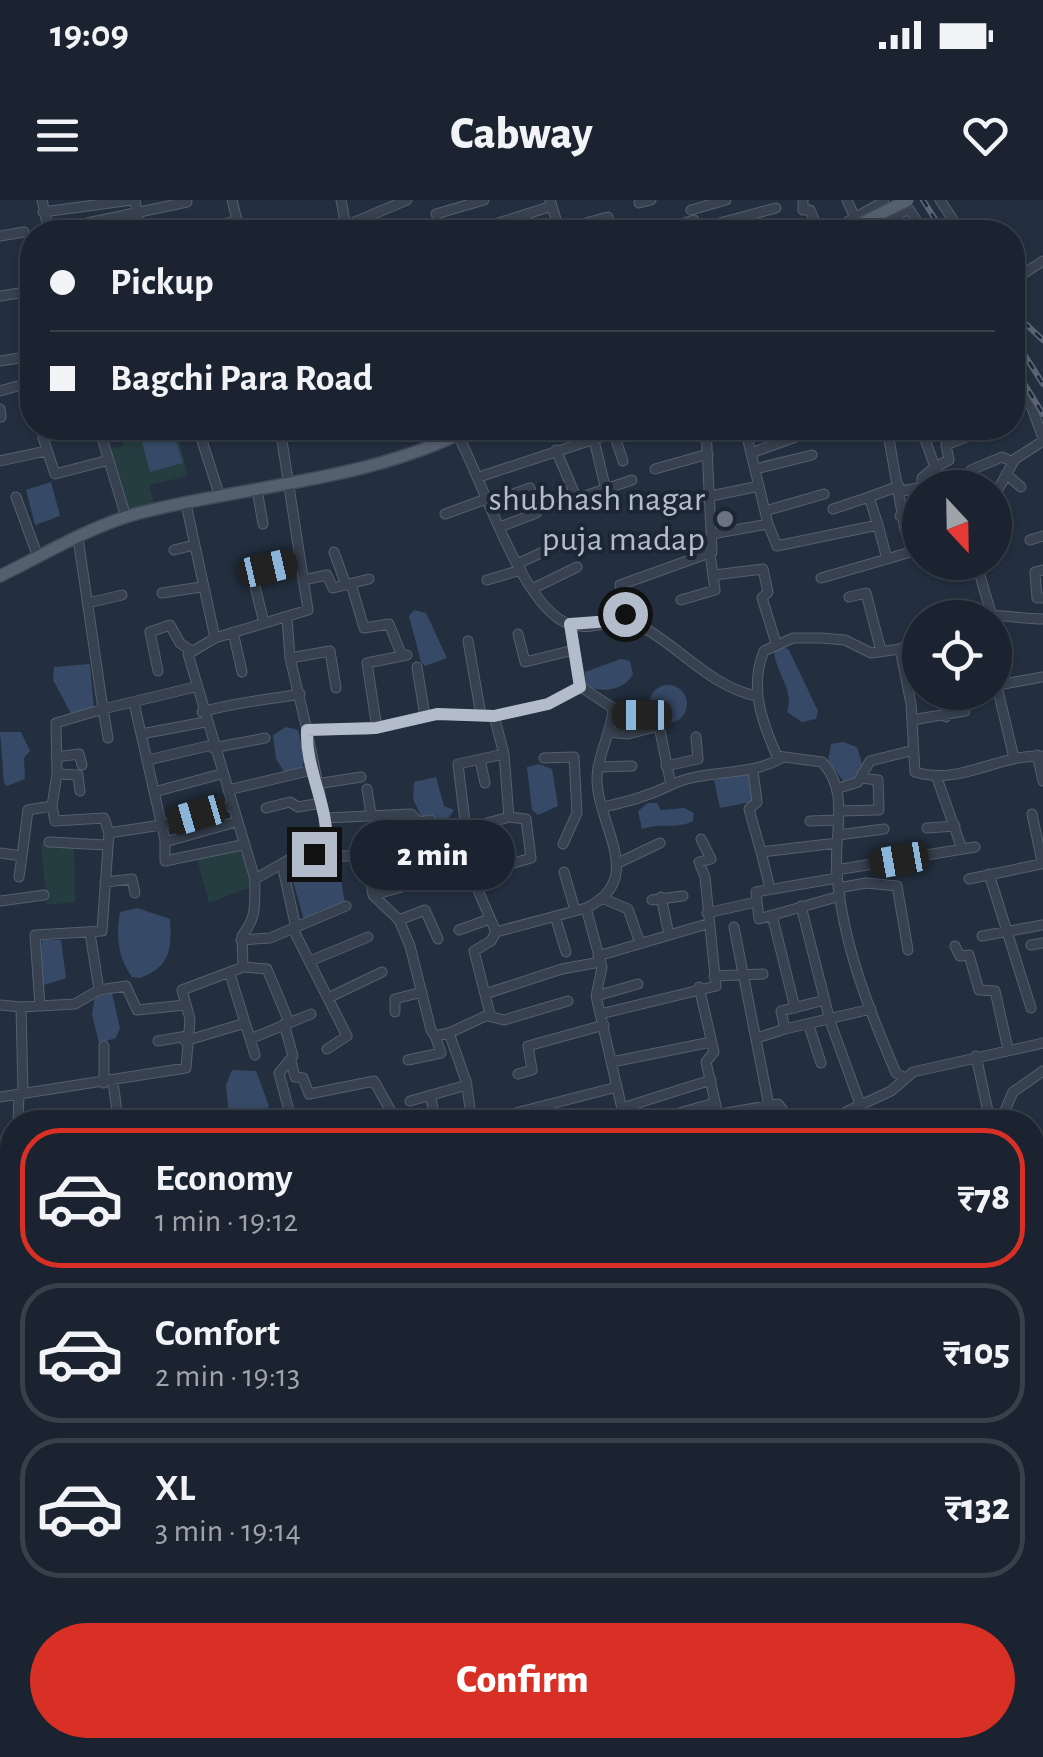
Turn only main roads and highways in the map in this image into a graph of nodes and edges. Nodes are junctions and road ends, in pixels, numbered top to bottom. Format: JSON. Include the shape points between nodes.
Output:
{"nodes":[{"id":1,"x":908,"y":200,"type":"edge"},
{"id":2,"x":868,"y":220,"type":"edge"},
{"id":3,"x":427,"y":440,"type":"edge"},
{"id":4,"x":2,"y":574,"type":"edge"}],
"edges":[{"from":1,"to":2,"type":"main road","bridge":true},
{"from":3,"to":4,"type":"main road","via":[[288,484],[126,517]]}]}
